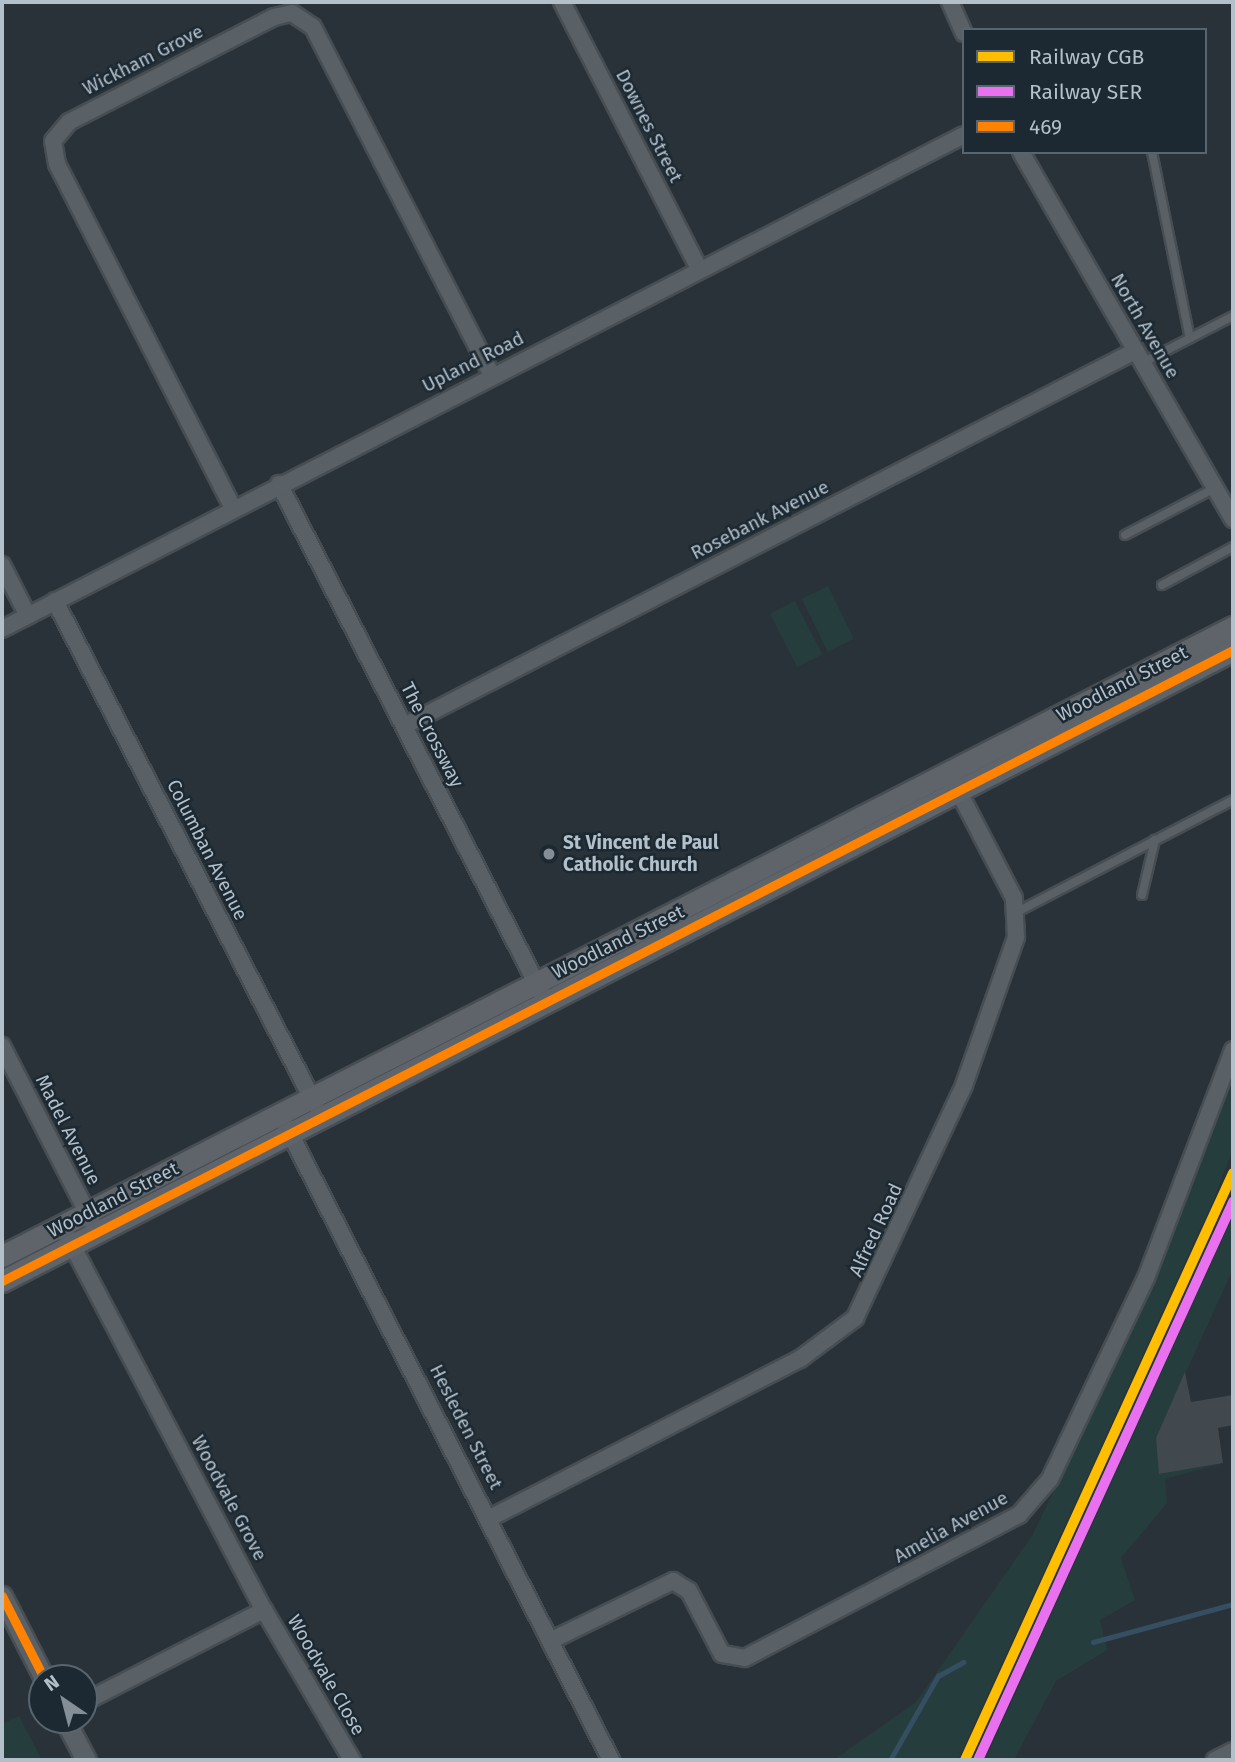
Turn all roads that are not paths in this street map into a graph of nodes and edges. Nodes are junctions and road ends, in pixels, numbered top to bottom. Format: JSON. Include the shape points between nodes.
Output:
{"nodes":[{"id":1,"x":562,"y":2,"type":"edge"},
{"id":2,"x":950,"y":2,"type":"edge"},
{"id":3,"x":962,"y":29,"type":"edge"},
{"id":4,"x":962,"y":136,"type":"edge"},
{"id":5,"x":1022,"y":154,"type":"edge"},
{"id":6,"x":1152,"y":154,"type":"edge"},
{"id":7,"x":699,"y":269,"type":"junction"},
{"id":8,"x":1233,"y":316,"type":"edge"},
{"id":9,"x":1191,"y":338,"type":"junction"},
{"id":10,"x":1138,"y":357,"type":"junction"},
{"id":11,"x":492,"y":376,"type":"junction"},
{"id":12,"x":279,"y":484,"type":"junction"},
{"id":13,"x":1215,"y":488,"type":"junction"},
{"id":14,"x":233,"y":508,"type":"junction"},
{"id":15,"x":1233,"y":519,"type":"edge"},
{"id":16,"x":1125,"y":535,"type":"dead end"},
{"id":17,"x":1233,"y":547,"type":"edge"},
{"id":18,"x":2,"y":565,"type":"edge"},
{"id":19,"x":1162,"y":585,"type":"dead end"},
{"id":20,"x":55,"y":601,"type":"junction"},
{"id":21,"x":28,"y":616,"type":"junction"},
{"id":22,"x":1233,"y":627,"type":"edge"},
{"id":23,"x":2,"y":629,"type":"edge"},
{"id":24,"x":1233,"y":650,"type":"edge"},
{"id":25,"x":404,"y":726,"type":"junction"},
{"id":26,"x":954,"y":782,"type":"junction"},
{"id":27,"x":1233,"y":800,"type":"edge"},
{"id":28,"x":1155,"y":841,"type":"junction"},
{"id":29,"x":1142,"y":895,"type":"dead end"},
{"id":30,"x":1017,"y":912,"type":"junction"},
{"id":31,"x":536,"y":982,"type":"junction"},
{"id":32,"x":547,"y":1005,"type":"junction"},
{"id":33,"x":2,"y":1046,"type":"edge"},
{"id":34,"x":1233,"y":1050,"type":"edge"},
{"id":35,"x":312,"y":1098,"type":"junction"},
{"id":36,"x":280,"y":1114,"type":"junction"},
{"id":37,"x":322,"y":1119,"type":"junction"},
{"id":38,"x":291,"y":1134,"type":"junction"},
{"id":39,"x":87,"y":1213,"type":"junction"},
{"id":40,"x":62,"y":1226,"type":"junction"},
{"id":41,"x":97,"y":1232,"type":"junction"},
{"id":42,"x":72,"y":1245,"type":"junction"},
{"id":43,"x":2,"y":1256,"type":"edge"},
{"id":44,"x":2,"y":1281,"type":"edge"},
{"id":45,"x":490,"y":1518,"type":"junction"},
{"id":46,"x":2,"y":1596,"type":"edge"},
{"id":47,"x":264,"y":1610,"type":"junction"},
{"id":48,"x":552,"y":1640,"type":"junction"},
{"id":49,"x":37,"y":1664,"type":"edge"},
{"id":50,"x":98,"y":1695,"type":"edge"},
{"id":51,"x":72,"y":1734,"type":"edge"},
{"id":52,"x":1233,"y":1751,"type":"edge"},
{"id":53,"x":86,"y":1760,"type":"edge"},
{"id":54,"x":352,"y":1760,"type":"edge"},
{"id":55,"x":611,"y":1760,"type":"edge"},
{"id":56,"x":1215,"y":1760,"type":"edge"}],
"edges":[{"from":1,"to":7,"type":"street","name":"Downes Street"},
{"from":2,"to":3,"type":"street"},
{"from":4,"to":7,"type":"street","name":"Upland Road"},
{"from":5,"to":10,"type":"street","name":"North Avenue"},
{"from":6,"to":9,"type":"lane"},
{"from":7,"to":11,"type":"street","name":"Upland Road"},
{"from":8,"to":9,"type":"lane"},
{"from":9,"to":10,"type":"lane"},
{"from":10,"to":13,"type":"street","name":"North Avenue"},
{"from":10,"to":25,"type":"street","name":"Rosebank Avenue"},
{"from":11,"to":12,"type":"street","name":"Upland Road"},
{"from":11,"to":14,"type":"street","name":"Wickham Grove","via":[[313,27],[292,13],[262,23],[69,122],[55,134],[52,151]]},
{"from":12,"to":14,"type":"street","name":"Upland Road"},
{"from":12,"to":25,"type":"street","name":"The Crossway"},
{"from":13,"to":15,"type":"street","name":"North Avenue"},
{"from":13,"to":16,"type":"lane"},
{"from":14,"to":20,"type":"street","name":"Upland Road"},
{"from":17,"to":19,"type":"lane"},
{"from":18,"to":21,"type":"street"},
{"from":20,"to":21,"type":"street","name":"Upland Road"},
{"from":20,"to":35,"type":"street","name":"Columban Avenue"},
{"from":21,"to":23,"type":"street","name":"Upland Road"},
{"from":22,"to":26,"type":"main road","name":"Woodland Street"},
{"from":24,"to":26,"type":"main road","name":"Woodland Street"},
{"from":25,"to":31,"type":"street","name":"The Crossway"},
{"from":26,"to":30,"type":"street"},
{"from":26,"to":31,"type":"main road","name":"Woodland Street"},
{"from":26,"to":32,"type":"main road","name":"Woodland Street"},
{"from":27,"to":28,"type":"lane"},
{"from":28,"to":29,"type":"lane"},
{"from":28,"to":30,"type":"lane"},
{"from":30,"to":45,"type":"street","name":"Alfred Road","via":[[1016,937],[964,1085],[894,1243],[847,1329]]},
{"from":31,"to":32,"type":"street","name":"The Crossway"},
{"from":31,"to":35,"type":"main road","name":"Woodland Street"},
{"from":32,"to":37,"type":"main road","name":"Woodland Street"},
{"from":33,"to":39,"type":"street","name":"Madel Avenue"},
{"from":34,"to":48,"type":"street","name":"Amelia Avenue","via":[[1146,1278],[1050,1479],[1019,1516],[745,1658],[722,1654],[689,1591],[673,1581]]},
{"from":35,"to":36,"type":"main road","name":"Woodland Street"},
{"from":35,"to":37,"type":"street","name":"Columban Avenue"},
{"from":36,"to":38,"type":"street","name":"Hesleden Street"},
{"from":36,"to":39,"type":"main road","name":"Woodland Street"},
{"from":37,"to":38,"type":"main road","name":"Woodland Street"},
{"from":38,"to":41,"type":"main road","name":"Woodland Street"},
{"from":38,"to":45,"type":"street","name":"Hesleden Street"},
{"from":39,"to":40,"type":"main road","name":"Woodland Street"},
{"from":39,"to":41,"type":"street","name":"Madel Avenue"},
{"from":40,"to":42,"type":"street","name":"Woodvale Grove"},
{"from":40,"to":43,"type":"main road","name":"Woodland Street"},
{"from":41,"to":42,"type":"main road","name":"Woodland Street"},
{"from":42,"to":44,"type":"main road","name":"Woodland Street"},
{"from":42,"to":47,"type":"street","name":"Woodvale Grove"},
{"from":45,"to":48,"type":"street","name":"Hesleden Street"},
{"from":46,"to":49,"type":"street"},
{"from":47,"to":50,"type":"street"},
{"from":47,"to":54,"type":"street","name":"Woodvale Close"},
{"from":48,"to":55,"type":"street","name":"Hesleden Street"},
{"from":51,"to":53,"type":"street"},
{"from":52,"to":56,"type":"street"}]}
